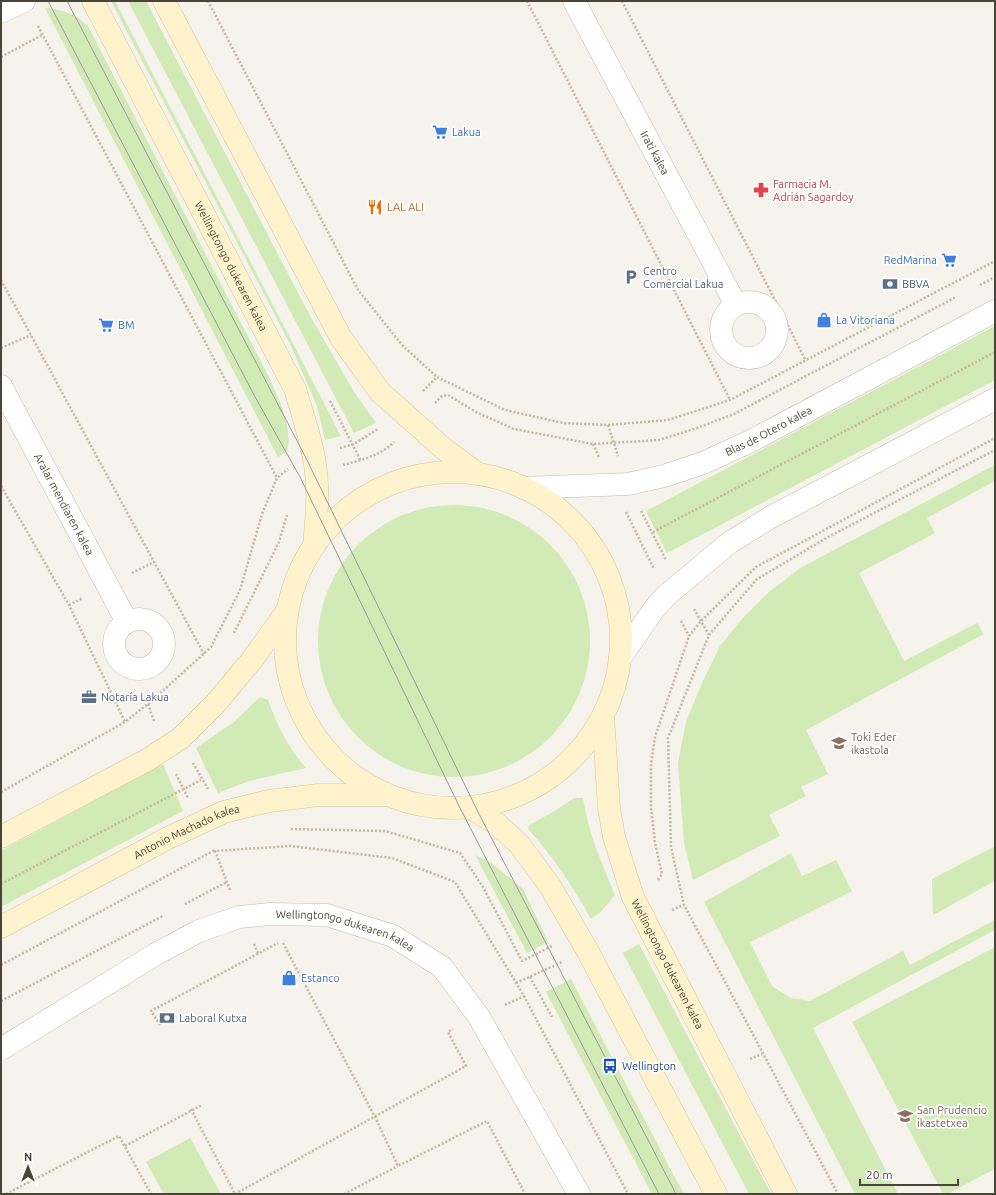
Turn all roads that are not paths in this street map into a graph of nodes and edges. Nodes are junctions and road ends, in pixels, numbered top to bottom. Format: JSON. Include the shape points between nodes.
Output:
{"nodes":[{"id":1,"x":24,"y":1,"type":"edge"},
{"id":2,"x":93,"y":1,"type":"edge"},
{"id":3,"x":164,"y":1,"type":"edge"},
{"id":4,"x":574,"y":1,"type":"edge"},
{"id":5,"x":1,"y":12,"type":"edge"},
{"id":6,"x":736,"y":305,"type":"dead end"},
{"id":7,"x":995,"y":311,"type":"edge"},
{"id":8,"x":1,"y":386,"type":"edge"},
{"id":9,"x":995,"y":399,"type":"edge"},
{"id":10,"x":478,"y":474,"type":"junction"},
{"id":11,"x":523,"y":488,"type":"junction"},
{"id":12,"x":314,"y":546,"type":"junction"},
{"id":13,"x":287,"y":610,"type":"junction"},
{"id":14,"x":127,"y":622,"type":"dead end"},
{"id":15,"x":620,"y":658,"type":"junction"},
{"id":16,"x":603,"y":716,"type":"junction"},
{"id":17,"x":390,"y":795,"type":"junction"},
{"id":18,"x":469,"y":807,"type":"junction"},
{"id":19,"x":1,"y":837,"type":"edge"},
{"id":20,"x":1,"y":927,"type":"edge"},
{"id":21,"x":1,"y":1049,"type":"edge"},
{"id":22,"x":579,"y":1194,"type":"edge"},
{"id":23,"x":716,"y":1194,"type":"edge"},
{"id":24,"x":786,"y":1194,"type":"edge"}],
"edges":[{"from":1,"to":5,"type":"street"},
{"from":2,"to":12,"type":"main road","name":"Wellingtongo dukearen kalea","via":[[295,389],[316,470],[317,510]]},
{"from":3,"to":10,"type":"main road","via":[[341,338],[380,392]]},
{"from":4,"to":6,"type":"street","name":"Irati kalea"},
{"from":7,"to":11,"type":"street","name":"Blas de Otero kalea","via":[[751,441],[703,463],[664,476],[620,484]]},
{"from":8,"to":14,"type":"street","name":"Aralar mendiaren kalea"},
{"from":9,"to":15,"type":"street","via":[[771,517],[729,543],[655,608]]},
{"from":10,"to":11,"type":"main road"},
{"from":10,"to":12,"type":"main road","via":[[453,472],[427,475],[402,480],[379,490],[357,502],[337,519]]},
{"from":11,"to":15,"type":"main road","via":[[549,502],[566,517],[591,544],[606,570],[616,599],[621,628]]},
{"from":12,"to":13,"type":"main road","via":[[297,576]]},
{"from":13,"to":17,"type":"main road","via":[[285,649],[288,674],[298,706],[314,734],[335,759],[360,780]]},
{"from":13,"to":19,"type":"main road","via":[[252,660],[216,703],[181,738],[147,760]]},
{"from":15,"to":16,"type":"main road","via":[[614,688]]},
{"from":16,"to":18,"type":"main road","via":[[585,744],[563,767],[536,786],[507,799]]},
{"from":16,"to":24,"type":"main road","name":"Wellingtongo dukearen kalea","via":[[609,808],[614,837],[633,897]]},
{"from":17,"to":18,"type":"main road","via":[[424,805]]},
{"from":17,"to":20,"type":"main road","name":"Antonio Machado kalea","via":[[318,795],[269,801],[224,812],[168,838]]},
{"from":18,"to":23,"type":"main road","via":[[497,824],[519,844],[550,886]]},
{"from":21,"to":22,"type":"street","name":"Wellingtongo dukearen kalea","via":[[156,954],[199,931],[239,917],[270,914],[327,915],[394,936],[442,967],[479,1017]]}]}
